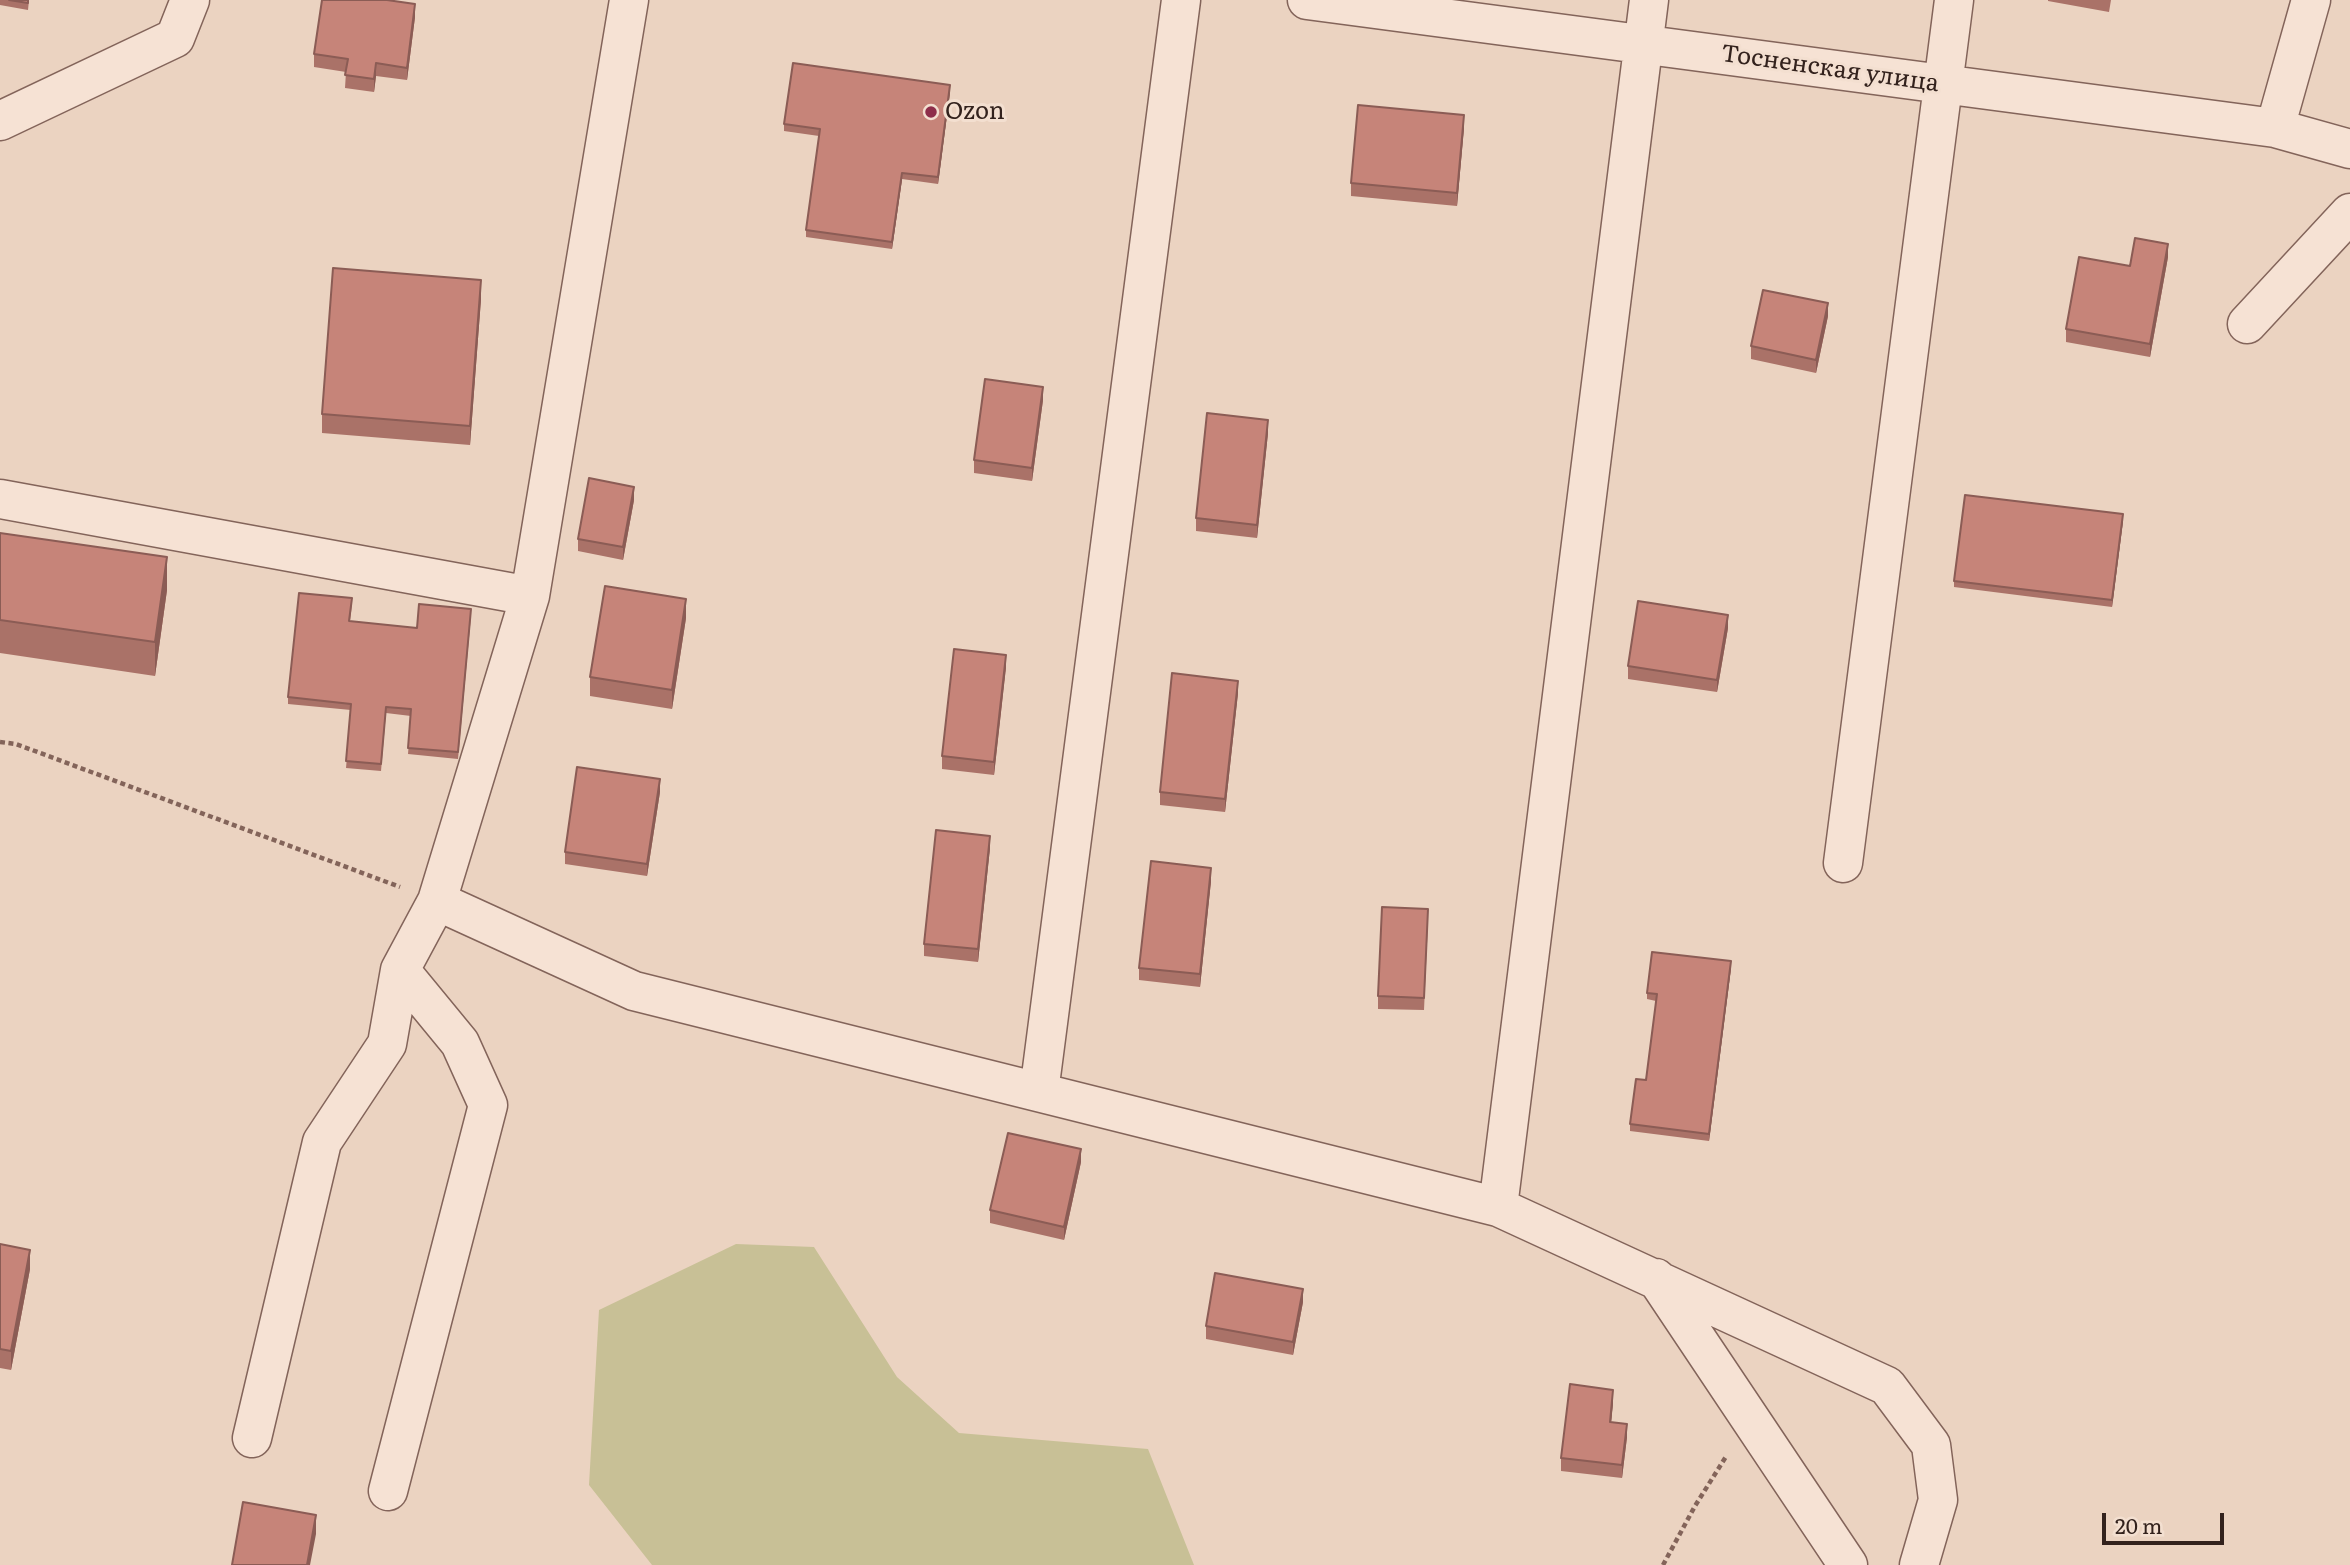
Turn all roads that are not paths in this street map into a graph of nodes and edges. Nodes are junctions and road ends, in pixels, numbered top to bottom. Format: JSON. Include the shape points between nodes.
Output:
{"nodes":[{"id":1,"x":191,"y":0,"type":"edge"},
{"id":2,"x":629,"y":0,"type":"edge"},
{"id":3,"x":1181,"y":0,"type":"edge"},
{"id":4,"x":1307,"y":0,"type":"edge"},
{"id":5,"x":1649,"y":0,"type":"edge"},
{"id":6,"x":1954,"y":0,"type":"edge"},
{"id":7,"x":2311,"y":0,"type":"edge"},
{"id":8,"x":1643,"y":44,"type":"junction"},
{"id":9,"x":1944,"y":84,"type":"junction"},
{"id":10,"x":0,"y":121,"type":"edge"},
{"id":11,"x":2275,"y":128,"type":"junction"},
{"id":12,"x":2350,"y":149,"type":"edge"},
{"id":13,"x":2350,"y":212,"type":"edge"},
{"id":14,"x":2247,"y":324,"type":"dead end"},
{"id":15,"x":0,"y":499,"type":"edge"},
{"id":16,"x":530,"y":596,"type":"junction"},
{"id":17,"x":1843,"y":863,"type":"dead end"},
{"id":18,"x":437,"y":901,"type":"junction"},
{"id":19,"x":400,"y":970,"type":"junction"},
{"id":20,"x":1039,"y":1092,"type":"junction"},
{"id":21,"x":1498,"y":1207,"type":"junction"},
{"id":22,"x":1656,"y":1278,"type":"junction"},
{"id":23,"x":251,"y":1438,"type":"dead end"},
{"id":24,"x":388,"y":1491,"type":"dead end"},
{"id":25,"x":1848,"y":1565,"type":"edge"},
{"id":26,"x":1919,"y":1565,"type":"edge"}],
"edges":[{"from":1,"to":10,"type":"street","via":[[175,38]]},
{"from":2,"to":16,"type":"street"},
{"from":3,"to":20,"type":"street"},
{"from":4,"to":8,"type":"street","name":"Тосненская улица"},
{"from":5,"to":8,"type":"street"},
{"from":6,"to":9,"type":"street"},
{"from":7,"to":11,"type":"street"},
{"from":8,"to":9,"type":"street","name":"Тосненская улица"},
{"from":8,"to":21,"type":"street"},
{"from":9,"to":11,"type":"street","name":"Тосненская улица"},
{"from":9,"to":17,"type":"street"},
{"from":11,"to":12,"type":"street","name":"Тосненская улица"},
{"from":13,"to":14,"type":"street"},
{"from":15,"to":16,"type":"street"},
{"from":16,"to":18,"type":"street"},
{"from":18,"to":19,"type":"street"},
{"from":18,"to":20,"type":"street","via":[[634,992]]},
{"from":19,"to":23,"type":"street","via":[[387,1044],[322,1142]]},
{"from":19,"to":24,"type":"street","via":[[460,1043],[488,1105]]},
{"from":20,"to":21,"type":"street"},
{"from":21,"to":22,"type":"street"},
{"from":22,"to":25,"type":"street"},
{"from":22,"to":26,"type":"street","via":[[1887,1386],[1931,1445],[1938,1500]]}]}
